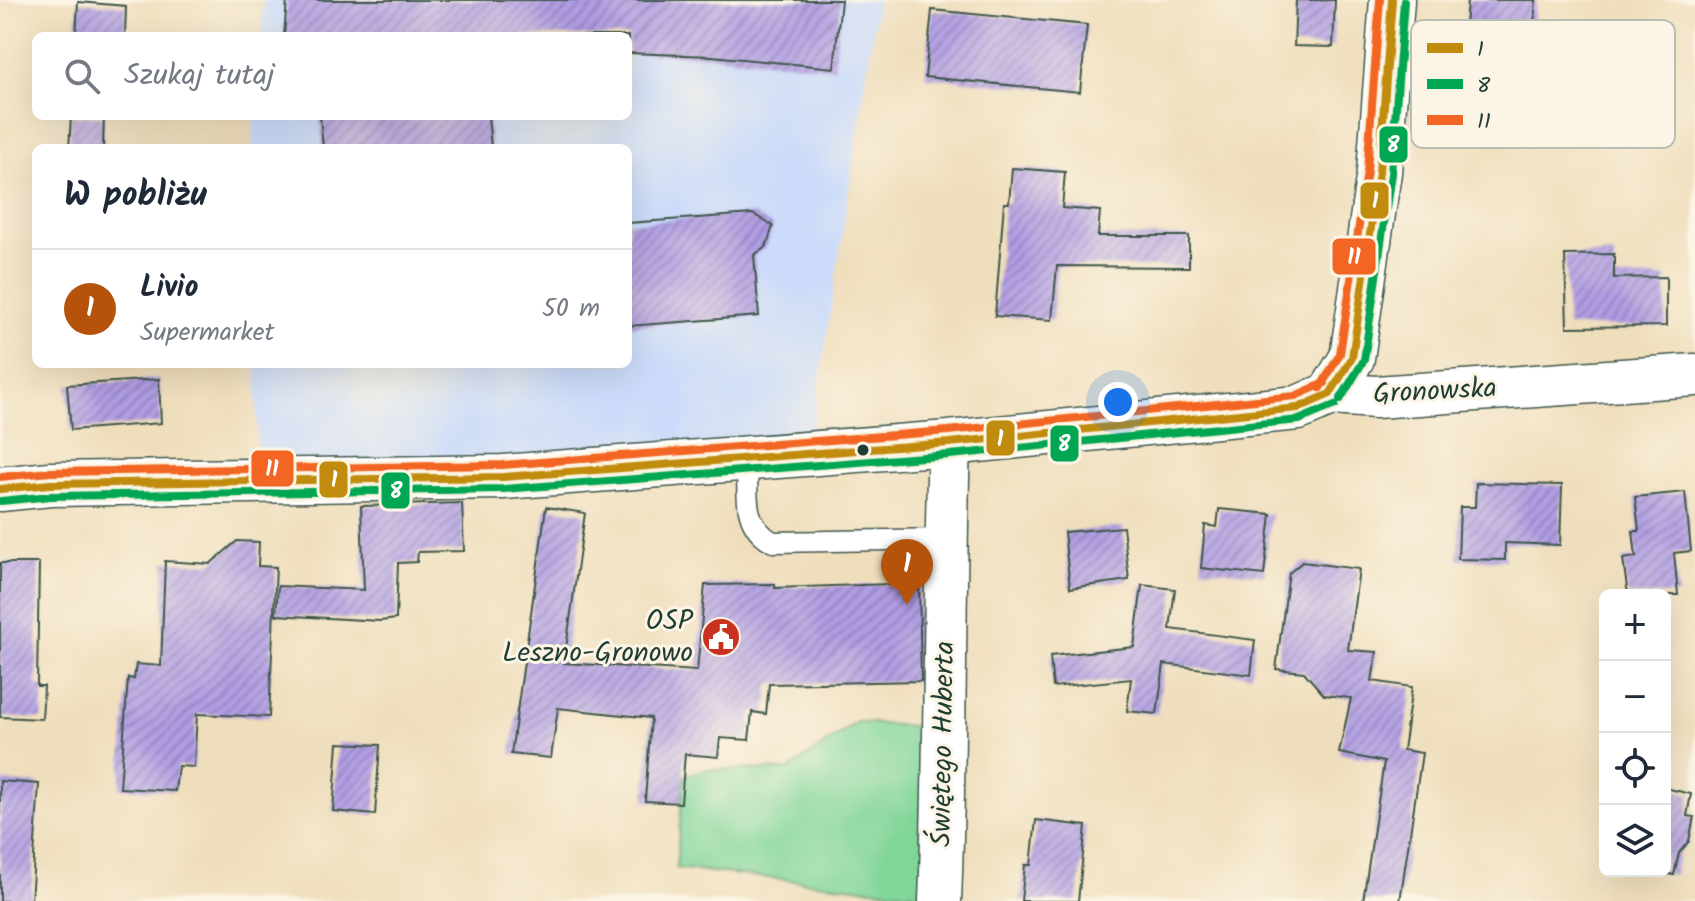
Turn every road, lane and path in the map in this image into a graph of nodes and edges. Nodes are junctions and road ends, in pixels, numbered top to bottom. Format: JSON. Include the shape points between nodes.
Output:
{"nodes":[{"id":1,"x":1392,"y":0,"type":"edge"},
{"id":2,"x":1695,"y":375,"type":"edge"},
{"id":3,"x":1330,"y":394,"type":"junction"},
{"id":4,"x":949,"y":443,"type":"junction"},
{"id":5,"x":748,"y":458,"type":"junction"},
{"id":6,"x":0,"y":489,"type":"edge"},
{"id":7,"x":946,"y":539,"type":"junction"},
{"id":8,"x":940,"y":901,"type":"edge"}],
"edges":[{"from":1,"to":3,"type":"street","via":[[1379,172],[1352,358]]},
{"from":2,"to":3,"type":"street","name":"Gronowska","via":[[1376,397]]},
{"from":3,"to":4,"type":"street","name":"Gronowska","via":[[1298,408]]},
{"from":4,"to":5,"type":"street","name":"Gronowska"},
{"from":4,"to":7,"type":"street","name":"Świętego Huberta"},
{"from":5,"to":6,"type":"street","name":"Gronowska","via":[[503,477],[65,483]]},
{"from":5,"to":7,"type":"lane","via":[[749,517],[754,528],[773,542]]},
{"from":7,"to":8,"type":"street","name":"Świętego Huberta"}]}
